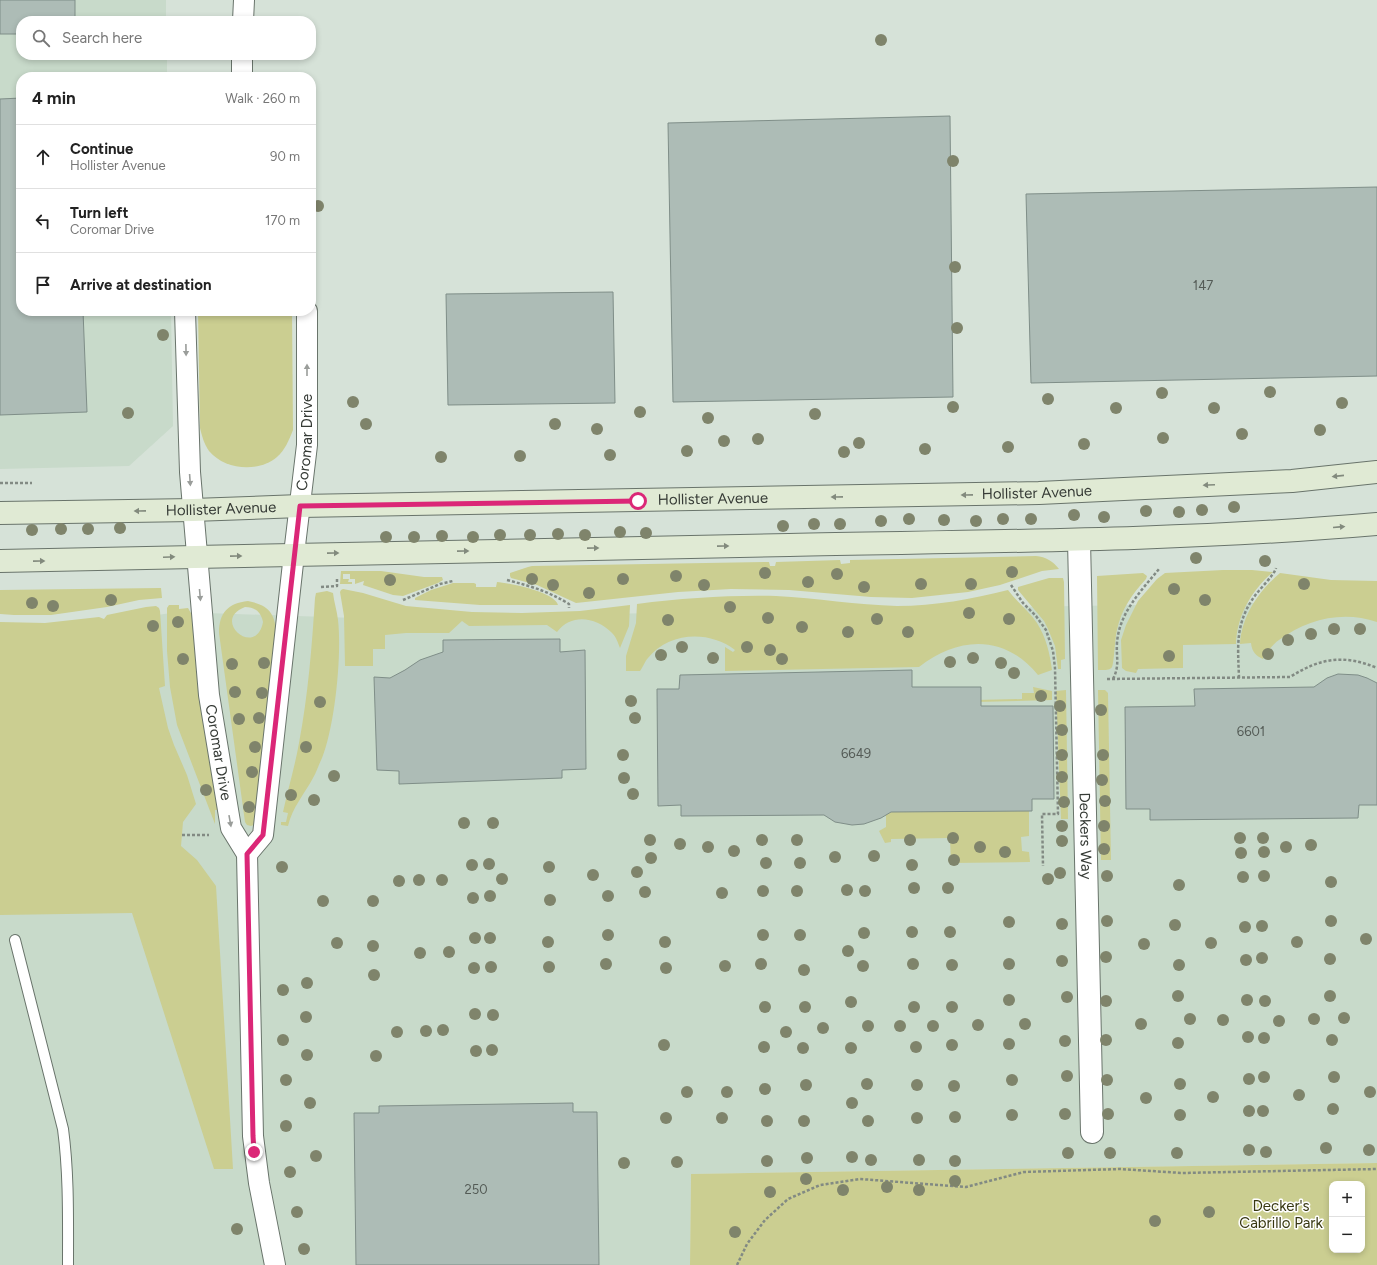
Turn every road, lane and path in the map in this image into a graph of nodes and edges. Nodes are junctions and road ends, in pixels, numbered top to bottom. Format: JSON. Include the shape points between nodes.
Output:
{"nodes":[{"id":1,"x":244,"y":0,"type":"edge"},
{"id":2,"x":243,"y":16,"type":"edge"},
{"id":3,"x":242,"y":60,"type":"edge"},
{"id":4,"x":242,"y":72,"type":"edge"},
{"id":5,"x":185,"y":316,"type":"edge"},
{"id":6,"x":307,"y":316,"type":"edge"},
{"id":7,"x":1377,"y":472,"type":"edge"},
{"id":8,"x":0,"y":482,"type":"edge"},
{"id":9,"x":32,"y":483,"type":"dead end"},
{"id":10,"x":300,"y":506,"type":"junction"},
{"id":11,"x":193,"y":510,"type":"junction"},
{"id":12,"x":0,"y":513,"type":"edge"},
{"id":13,"x":1377,"y":524,"type":"edge"},
{"id":14,"x":1079,"y":540,"type":"junction"},
{"id":15,"x":294,"y":554,"type":"junction"},
{"id":16,"x":197,"y":556,"type":"junction"},
{"id":17,"x":0,"y":562,"type":"edge"},
{"id":18,"x":1276,"y":568,"type":"dead end"},
{"id":19,"x":1159,"y":569,"type":"dead end"},
{"id":20,"x":507,"y":580,"type":"dead end"},
{"id":21,"x":453,"y":581,"type":"dead end"},
{"id":22,"x":1011,"y":585,"type":"dead end"},
{"id":23,"x":337,"y":586,"type":"dead end"},
{"id":24,"x":321,"y":587,"type":"dead end"},
{"id":25,"x":403,"y":600,"type":"dead end"},
{"id":26,"x":569,"y":608,"type":"dead end"},
{"id":27,"x":1377,"y":668,"type":"edge"},
{"id":28,"x":1238,"y":678,"type":"junction"},
{"id":29,"x":182,"y":835,"type":"dead end"},
{"id":30,"x":214,"y":835,"type":"dead end"},
{"id":31,"x":247,"y":854,"type":"junction"},
{"id":32,"x":1043,"y":866,"type":"dead end"},
{"id":33,"x":15,"y":940,"type":"dead end"},
{"id":34,"x":1092,"y":1132,"type":"dead end"},
{"id":35,"x":1377,"y":1168,"type":"edge"},
{"id":36,"x":68,"y":1265,"type":"edge"},
{"id":37,"x":276,"y":1265,"type":"edge"},
{"id":38,"x":737,"y":1265,"type":"edge"}],
"edges":[{"from":1,"to":2,"type":"street"},
{"from":3,"to":4,"type":"street"},
{"from":5,"to":11,"type":"street","name":"Coromar Drive","one_way":true},
{"from":10,"to":6,"type":"street","name":"Coromar Drive","one_way":true,"via":[[307,445]]},
{"from":7,"to":10,"type":"main road","name":"Hollister Avenue","one_way":true,"via":[[1292,481],[1039,494]]},
{"from":8,"to":9,"type":"path"},
{"from":10,"to":11,"type":"main road","name":"Hollister Avenue"},
{"from":10,"to":15,"type":"street","name":"Coromar Drive"},
{"from":11,"to":12,"type":"main road","name":"Hollister Avenue","one_way":true},
{"from":11,"to":16,"type":"street","name":"Coromar Drive"},
{"from":14,"to":13,"type":"main road","one_way":true,"via":[[1300,531]]},
{"from":15,"to":14,"type":"main road","one_way":true},
{"from":14,"to":34,"type":"street","name":"Deckers Way"},
{"from":16,"to":15,"type":"main road","one_way":true},
{"from":15,"to":31,"type":"street","name":"Coromar Drive","via":[[263,835]]},
{"from":17,"to":16,"type":"main road","one_way":true},
{"from":16,"to":31,"type":"street","name":"Coromar Drive","one_way":true,"via":[[209,694],[231,828]]},
{"from":18,"to":28,"type":"path","via":[[1252,600],[1243,617],[1239,631]]},
{"from":19,"to":28,"type":"path","via":[[1133,600],[1121,623],[1117,642],[1118,670],[1113,679]]},
{"from":20,"to":26,"type":"path","via":[[537,587],[555,595],[569,604]]},
{"from":21,"to":25,"type":"path"},
{"from":22,"to":32,"type":"path","via":[[1046,630],[1055,668],[1058,814],[1042,814]]},
{"from":23,"to":24,"type":"path"},
{"from":27,"to":28,"type":"path","via":[[1345,660],[1327,661],[1312,665],[1290,677]]},
{"from":29,"to":30,"type":"path"},
{"from":31,"to":37,"type":"street","via":[[253,1136],[258,1184]]},
{"from":33,"to":36,"type":"lane","via":[[63,1129],[67,1156]]},
{"from":35,"to":38,"type":"path","via":[[1182,1173],[1120,1169],[1024,1172],[966,1187],[860,1179],[820,1185],[788,1199],[765,1220],[747,1244]]}]}
